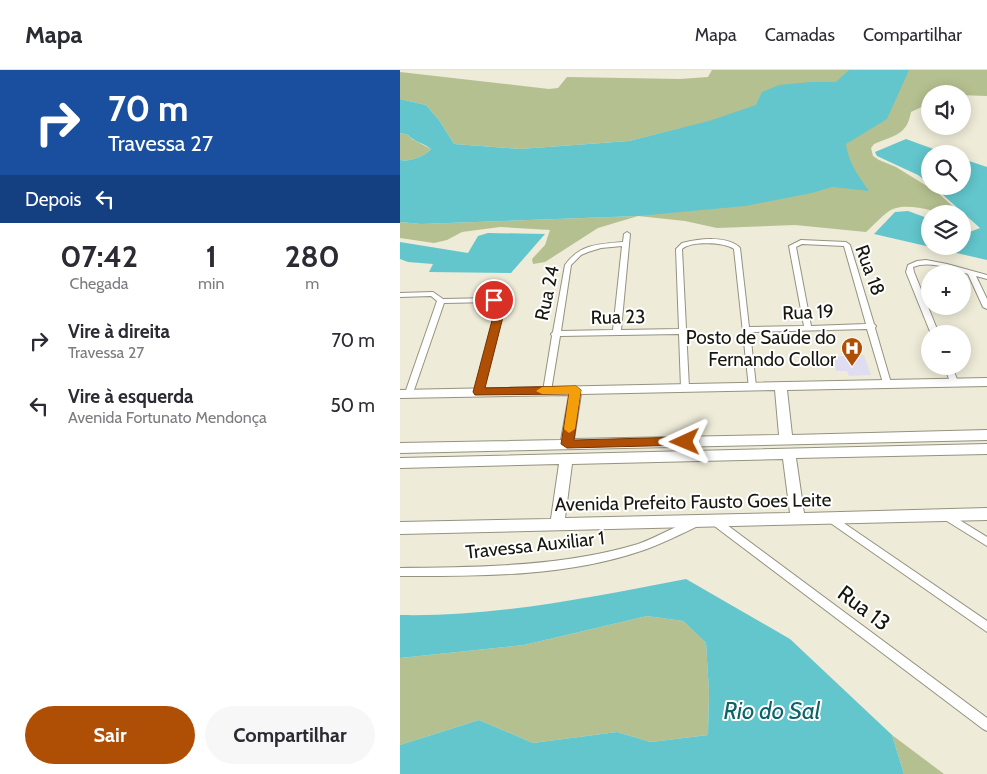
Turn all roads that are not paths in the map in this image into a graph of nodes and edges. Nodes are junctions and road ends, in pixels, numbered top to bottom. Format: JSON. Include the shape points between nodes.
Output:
{"nodes":[{"id":1,"x":627,"y":234,"type":"dead end"},
{"id":2,"x":625,"y":244,"type":"junction"},
{"id":3,"x":937,"y":265,"type":"edge"},
{"id":4,"x":971,"y":273,"type":"joint"},
{"id":5,"x":987,"y":276,"type":"edge"},
{"id":6,"x":400,"y":295,"type":"edge"},
{"id":7,"x":921,"y":299,"type":"edge"},
{"id":8,"x":441,"y":301,"type":"junction"},
{"id":9,"x":987,"y":307,"type":"edge"},
{"id":10,"x":872,"y":326,"type":"junction"},
{"id":11,"x":808,"y":329,"type":"junction"},
{"id":12,"x":746,"y":330,"type":"junction"},
{"id":13,"x":682,"y":331,"type":"junction"},
{"id":14,"x":617,"y":333,"type":"junction"},
{"id":15,"x":555,"y":334,"type":"junction"},
{"id":16,"x":951,"y":375,"type":"edge"},
{"id":17,"x":954,"y":382,"type":"junction"},
{"id":18,"x":887,"y":383,"type":"junction"},
{"id":19,"x":780,"y":385,"type":"junction"},
{"id":20,"x":752,"y":386,"type":"junction"},
{"id":21,"x":986,"y":386,"type":"edge"},
{"id":22,"x":685,"y":388,"type":"junction"},
{"id":23,"x":547,"y":390,"type":"junction"},
{"id":24,"x":576,"y":390,"type":"junction"},
{"id":25,"x":479,"y":392,"type":"junction"},
{"id":26,"x":404,"y":394,"type":"edge"},
{"id":27,"x":987,"y":435,"type":"edge"},
{"id":28,"x":786,"y":439,"type":"junction"},
{"id":29,"x":567,"y":444,"type":"junction"},
{"id":30,"x":400,"y":448,"type":"edge"},
{"id":31,"x":987,"y":449,"type":"edge"},
{"id":32,"x":790,"y":454,"type":"junction"},
{"id":33,"x":566,"y":459,"type":"junction"},
{"id":34,"x":400,"y":463,"type":"edge"},
{"id":35,"x":987,"y":514,"type":"edge"},
{"id":36,"x":945,"y":515,"type":"junction"},
{"id":37,"x":798,"y":519,"type":"junction"},
{"id":38,"x":832,"y":519,"type":"junction"},
{"id":39,"x":697,"y":522,"type":"junction"},
{"id":40,"x":716,"y":522,"type":"junction"},
{"id":41,"x":557,"y":524,"type":"junction"},
{"id":42,"x":400,"y":528,"type":"edge"},
{"id":43,"x":987,"y":542,"type":"edge"},
{"id":44,"x":400,"y":572,"type":"edge"},
{"id":45,"x":987,"y":627,"type":"edge"},
{"id":46,"x":987,"y":725,"type":"edge"}],
"edges":[{"from":1,"to":2,"type":"street"},
{"from":2,"to":14,"type":"street"},
{"from":2,"to":15,"type":"street","name":"Rua 24","via":[[587,249],[570,261],[564,277]]},
{"from":3,"to":7,"type":"street","via":[[916,262],[910,266]]},
{"from":4,"to":5,"type":"street"},
{"from":4,"to":9,"type":"street"},
{"from":6,"to":8,"type":"street","via":[[433,294]]},
{"from":8,"to":25,"type":"street","via":[[492,300],[500,304]]},
{"from":8,"to":26,"type":"street"},
{"from":10,"to":11,"type":"street","name":"Rua 19"},
{"from":10,"to":11,"type":"street","name":"Rua 18","via":[[847,245],[840,242],[801,242],[793,245],[792,249]]},
{"from":10,"to":18,"type":"street","name":"Rua 18"},
{"from":11,"to":12,"type":"street","name":"Rua 19"},
{"from":12,"to":13,"type":"street","via":[[736,246],[685,243],[679,251]]},
{"from":12,"to":20,"type":"street"},
{"from":13,"to":14,"type":"street","name":"Rua 23"},
{"from":13,"to":22,"type":"street"},
{"from":14,"to":15,"type":"street","name":"Rua 23"},
{"from":15,"to":23,"type":"street","name":"Rua 24"},
{"from":16,"to":17,"type":"street"},
{"from":17,"to":18,"type":"street"},
{"from":17,"to":21,"type":"street"},
{"from":18,"to":19,"type":"street"},
{"from":19,"to":20,"type":"street"},
{"from":19,"to":28,"type":"street"},
{"from":20,"to":22,"type":"street"},
{"from":22,"to":24,"type":"street"},
{"from":23,"to":24,"type":"street"},
{"from":23,"to":25,"type":"street"},
{"from":24,"to":29,"type":"street"},
{"from":25,"to":26,"type":"street"},
{"from":27,"to":28,"type":"street"},
{"from":28,"to":29,"type":"street"},
{"from":29,"to":30,"type":"street"},
{"from":31,"to":32,"type":"street"},
{"from":32,"to":33,"type":"street"},
{"from":32,"to":37,"type":"street"},
{"from":33,"to":34,"type":"street"},
{"from":33,"to":41,"type":"street"},
{"from":35,"to":36,"type":"street","name":"Avenida Prefeito Fausto Goes Leite"},
{"from":36,"to":38,"type":"street","name":"Avenida Prefeito Fausto Goes Leite"},
{"from":36,"to":43,"type":"street"},
{"from":37,"to":38,"type":"street","name":"Avenida Prefeito Fausto Goes Leite"},
{"from":37,"to":40,"type":"street","name":"Avenida Prefeito Fausto Goes Leite"},
{"from":38,"to":45,"type":"street"},
{"from":39,"to":40,"type":"street","name":"Avenida Prefeito Fausto Goes Leite"},
{"from":39,"to":41,"type":"street","name":"Avenida Prefeito Fausto Goes Leite"},
{"from":39,"to":44,"type":"street","name":"Travessa Auxiliar 1","via":[[644,546],[584,561],[482,571]]},
{"from":40,"to":46,"type":"street","name":"Rua 13"},
{"from":41,"to":42,"type":"street","name":"Avenida Prefeito Fausto Goes Leite"}]}
